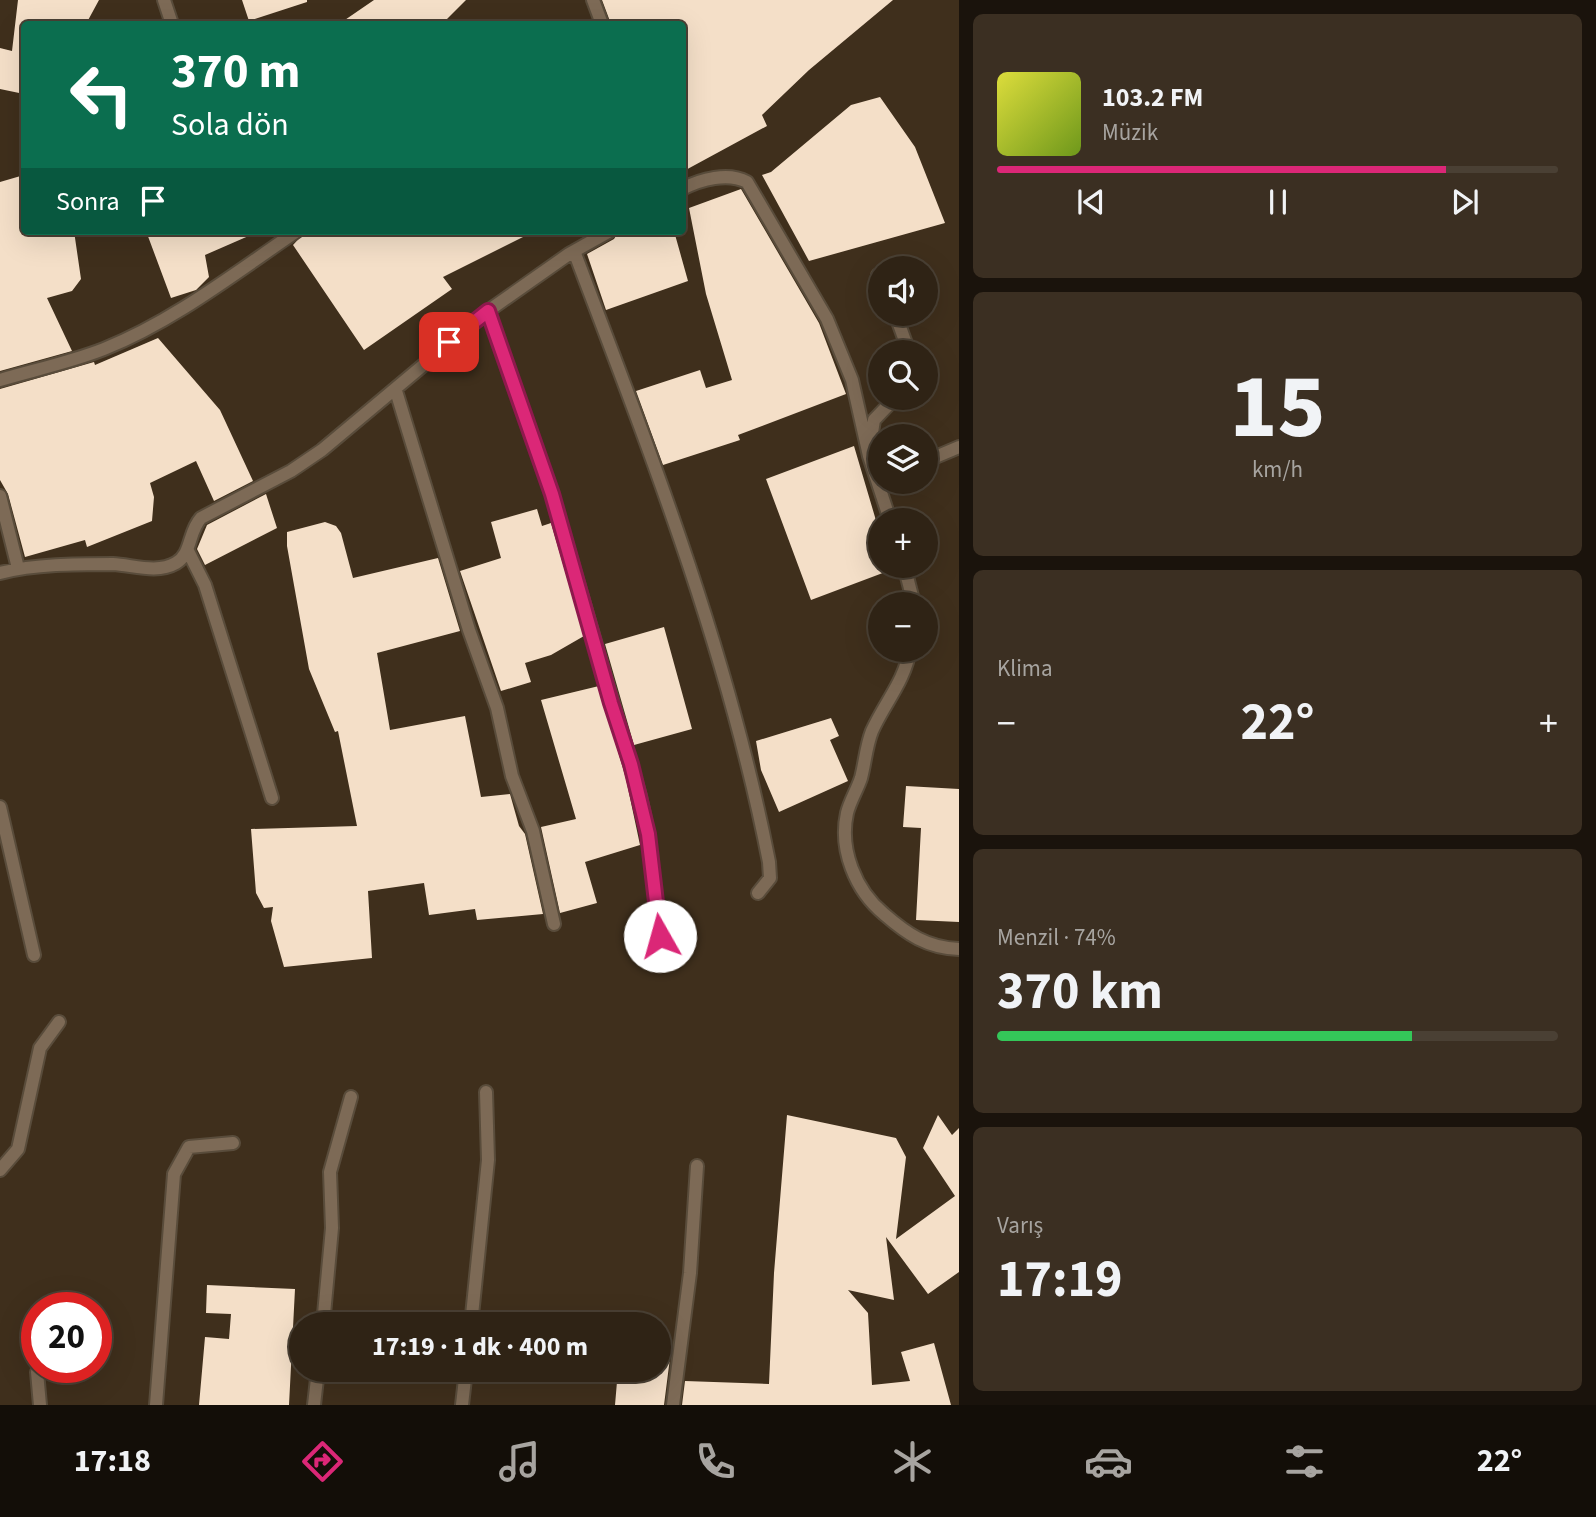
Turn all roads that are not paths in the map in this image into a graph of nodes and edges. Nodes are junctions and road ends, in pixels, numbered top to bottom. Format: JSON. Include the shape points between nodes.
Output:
{"nodes":[{"id":1,"x":164,"y":0,"type":"edge"},
{"id":2,"x":593,"y":0,"type":"edge"},
{"id":3,"x":171,"y":21,"type":"edge"},
{"id":4,"x":601,"y":21,"type":"edge"},
{"id":5,"x":686,"y":188,"type":"edge"},
{"id":6,"x":291,"y":235,"type":"edge"},
{"id":7,"x":603,"y":235,"type":"edge"},
{"id":8,"x":574,"y":251,"type":"junction"},
{"id":9,"x":488,"y":311,"type":"junction"},
{"id":10,"x":0,"y":380,"type":"edge"},
{"id":11,"x":396,"y":391,"type":"junction"},
{"id":12,"x":884,"y":410,"type":"edge"},
{"id":13,"x":873,"y":424,"type":"edge"},
{"id":14,"x":959,"y":447,"type":"edge"},
{"id":15,"x":868,"y":452,"type":"edge"},
{"id":16,"x":938,"y":456,"type":"edge"},
{"id":17,"x":0,"y":496,"type":"edge"},
{"id":18,"x":188,"y":551,"type":"junction"},
{"id":19,"x":18,"y":568,"type":"junction"},
{"id":20,"x":0,"y":573,"type":"edge"},
{"id":21,"x":907,"y":662,"type":"edge"},
{"id":22,"x":272,"y":798,"type":"dead end"},
{"id":23,"x":0,"y":807,"type":"edge"},
{"id":24,"x":758,"y":893,"type":"dead end"},
{"id":25,"x":554,"y":925,"type":"dead end"},
{"id":26,"x":642,"y":941,"type":"dead end"},
{"id":27,"x":959,"y":949,"type":"edge"},
{"id":28,"x":34,"y":955,"type":"dead end"},
{"id":29,"x":59,"y":1022,"type":"dead end"},
{"id":30,"x":486,"y":1092,"type":"dead end"},
{"id":31,"x":351,"y":1097,"type":"dead end"},
{"id":32,"x":233,"y":1143,"type":"dead end"},
{"id":33,"x":697,"y":1166,"type":"dead end"},
{"id":34,"x":0,"y":1170,"type":"edge"},
{"id":35,"x":324,"y":1312,"type":"edge"},
{"id":36,"x":472,"y":1312,"type":"edge"},
{"id":37,"x":317,"y":1382,"type":"edge"},
{"id":38,"x":465,"y":1382,"type":"edge"},
{"id":39,"x":38,"y":1383,"type":"edge"},
{"id":40,"x":40,"y":1405,"type":"edge"},
{"id":41,"x":156,"y":1405,"type":"edge"},
{"id":42,"x":314,"y":1405,"type":"edge"},
{"id":43,"x":462,"y":1405,"type":"edge"},
{"id":44,"x":673,"y":1405,"type":"edge"}],
"edges":[{"from":1,"to":3,"type":"street"},
{"from":2,"to":4,"type":"street"},
{"from":5,"to":15,"type":"street","via":[[719,177],[747,183],[827,319],[852,380]]},
{"from":6,"to":10,"type":"street","via":[[204,296],[138,333],[103,349]]},
{"from":7,"to":8,"type":"street"},
{"from":8,"to":9,"type":"street"},
{"from":8,"to":24,"type":"street","via":[[713,635],[769,862],[770,878]]},
{"from":9,"to":11,"type":"street","via":[[429,357]]},
{"from":9,"to":26,"type":"street","via":[[552,494],[640,796],[660,936]]},
{"from":11,"to":18,"type":"street","via":[[291,471],[201,518],[191,528]]},
{"from":11,"to":25,"type":"street","via":[[468,630],[497,708],[512,776],[533,831]]},
{"from":12,"to":13,"type":"street"},
{"from":14,"to":16,"type":"street"},
{"from":17,"to":19,"type":"street"},
{"from":18,"to":19,"type":"street","via":[[177,562],[159,568],[102,564]]},
{"from":18,"to":22,"type":"street","via":[[205,585]]},
{"from":19,"to":20,"type":"street"},
{"from":21,"to":27,"type":"street","via":[[902,681],[871,733],[862,775],[848,809],[846,854],[877,908],[910,936],[934,947]]},
{"from":23,"to":28,"type":"street"},
{"from":29,"to":34,"type":"street","via":[[40,1048],[18,1149]]},
{"from":30,"to":36,"type":"street","via":[[488,1160]]},
{"from":31,"to":35,"type":"street","via":[[330,1172]]},
{"from":32,"to":41,"type":"street","via":[[189,1147],[174,1174]]},
{"from":33,"to":44,"type":"street","via":[[690,1273]]},
{"from":37,"to":42,"type":"street"},
{"from":38,"to":43,"type":"street"},
{"from":39,"to":40,"type":"street"}]}
